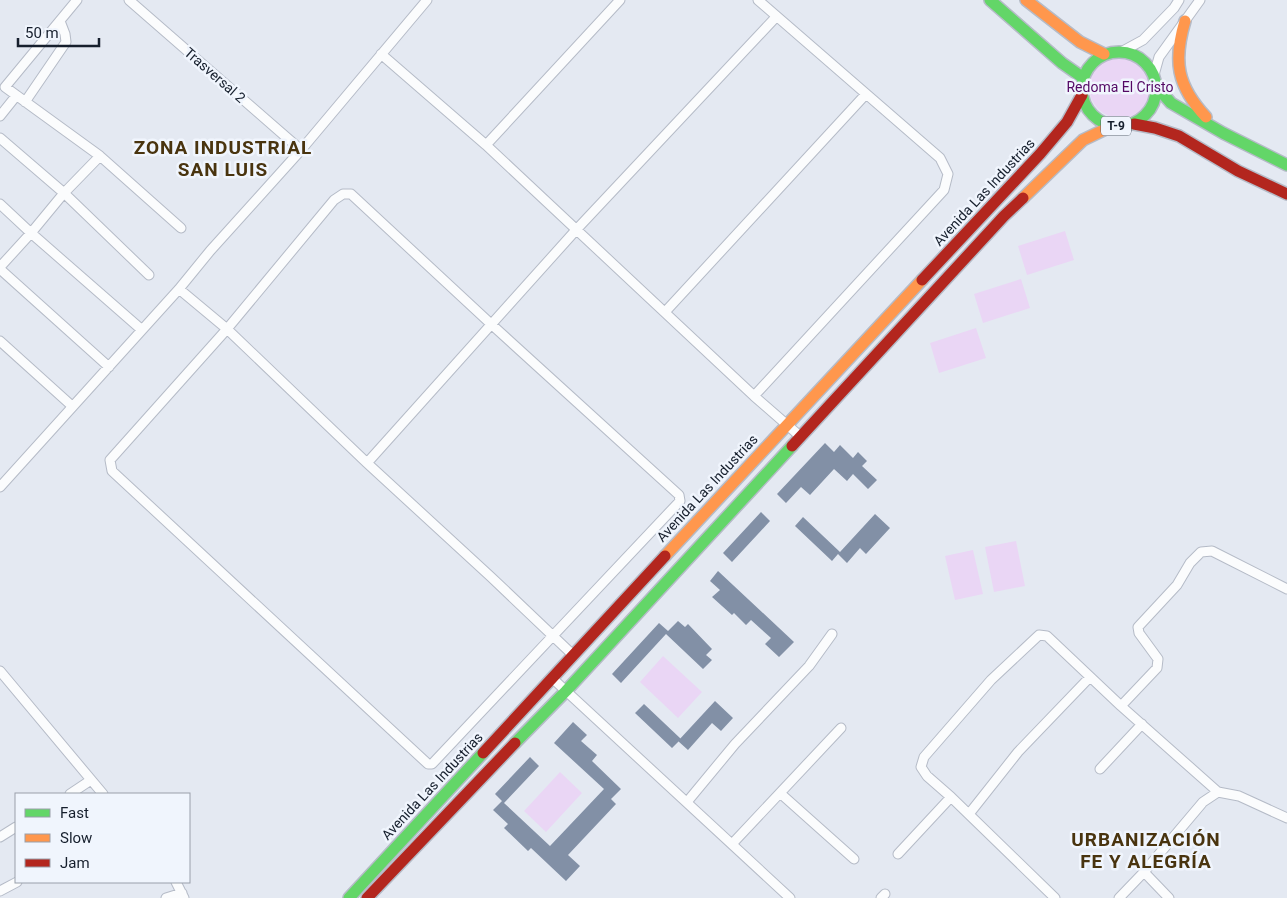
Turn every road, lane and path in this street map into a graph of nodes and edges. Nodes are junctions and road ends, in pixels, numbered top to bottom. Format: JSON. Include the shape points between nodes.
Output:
{"nodes":[{"id":1,"x":77,"y":0,"type":"edge"},
{"id":2,"x":129,"y":0,"type":"edge"},
{"id":3,"x":427,"y":0,"type":"edge"},
{"id":4,"x":620,"y":0,"type":"edge"},
{"id":5,"x":758,"y":0,"type":"edge"},
{"id":6,"x":990,"y":0,"type":"edge"},
{"id":7,"x":1026,"y":0,"type":"edge"},
{"id":8,"x":1179,"y":0,"type":"edge"},
{"id":9,"x":1200,"y":0,"type":"edge"},
{"id":10,"x":776,"y":17,"type":"junction"},
{"id":11,"x":60,"y":20,"type":"junction"},
{"id":12,"x":1184,"y":21,"type":"junction"},
{"id":13,"x":1121,"y":52,"type":"junction"},
{"id":14,"x":381,"y":54,"type":"junction"},
{"id":15,"x":1104,"y":54,"type":"junction"},
{"id":16,"x":1082,"y":77,"type":"junction"},
{"id":17,"x":1155,"y":80,"type":"junction"},
{"id":18,"x":3,"y":85,"type":"edge"},
{"id":19,"x":866,"y":94,"type":"junction"},
{"id":20,"x":1082,"y":95,"type":"junction"},
{"id":21,"x":16,"y":96,"type":"junction"},
{"id":22,"x":25,"y":102,"type":"junction"},
{"id":23,"x":0,"y":116,"type":"edge"},
{"id":24,"x":1134,"y":124,"type":"junction"},
{"id":25,"x":1112,"y":126,"type":"junction"},
{"id":26,"x":1223,"y":133,"type":"junction"},
{"id":27,"x":0,"y":138,"type":"edge"},
{"id":28,"x":486,"y":146,"type":"junction"},
{"id":29,"x":301,"y":150,"type":"junction"},
{"id":30,"x":100,"y":156,"type":"junction"},
{"id":31,"x":1287,"y":166,"type":"edge"},
{"id":32,"x":64,"y":193,"type":"junction"},
{"id":33,"x":1287,"y":194,"type":"edge"},
{"id":34,"x":0,"y":204,"type":"edge"},
{"id":35,"x":181,"y":228,"type":"dead end"},
{"id":36,"x":576,"y":230,"type":"junction"},
{"id":37,"x":31,"y":233,"type":"junction"},
{"id":38,"x":0,"y":268,"type":"edge"},
{"id":39,"x":149,"y":275,"type":"dead end"},
{"id":40,"x":179,"y":289,"type":"junction"},
{"id":41,"x":665,"y":312,"type":"junction"},
{"id":42,"x":491,"y":324,"type":"junction"},
{"id":43,"x":228,"y":329,"type":"junction"},
{"id":44,"x":142,"y":330,"type":"junction"},
{"id":45,"x":0,"y":341,"type":"edge"},
{"id":46,"x":109,"y":367,"type":"junction"},
{"id":47,"x":754,"y":396,"type":"junction"},
{"id":48,"x":72,"y":406,"type":"junction"},
{"id":49,"x":787,"y":424,"type":"junction"},
{"id":50,"x":801,"y":437,"type":"junction"},
{"id":51,"x":367,"y":463,"type":"junction"},
{"id":52,"x":0,"y":487,"type":"edge"},
{"id":53,"x":1287,"y":589,"type":"edge"},
{"id":54,"x":832,"y":634,"type":"dead end"},
{"id":55,"x":553,"y":635,"type":"junction"},
{"id":56,"x":573,"y":655,"type":"junction"},
{"id":57,"x":0,"y":671,"type":"edge"},
{"id":58,"x":1090,"y":677,"type":"junction"},
{"id":59,"x":552,"y":678,"type":"junction"},
{"id":60,"x":566,"y":691,"type":"junction"},
{"id":61,"x":1121,"y":706,"type":"junction"},
{"id":62,"x":1142,"y":724,"type":"junction"},
{"id":63,"x":841,"y":728,"type":"dead end"},
{"id":64,"x":1100,"y":769,"type":"dead end"},
{"id":65,"x":91,"y":780,"type":"junction"},
{"id":66,"x":1218,"y":792,"type":"junction"},
{"id":67,"x":72,"y":793,"type":"edge"},
{"id":68,"x":102,"y":793,"type":"edge"},
{"id":69,"x":780,"y":793,"type":"junction"},
{"id":70,"x":951,"y":797,"type":"junction"},
{"id":71,"x":687,"y":802,"type":"junction"},
{"id":72,"x":969,"y":814,"type":"junction"},
{"id":73,"x":1287,"y":818,"type":"edge"},
{"id":74,"x":15,"y":828,"type":"edge"},
{"id":75,"x":0,"y":837,"type":"edge"},
{"id":76,"x":732,"y":844,"type":"junction"},
{"id":77,"x":898,"y":854,"type":"dead end"},
{"id":78,"x":854,"y":858,"type":"dead end"},
{"id":79,"x":1144,"y":872,"type":"junction"},
{"id":80,"x":15,"y":883,"type":"edge"},
{"id":81,"x":177,"y":883,"type":"edge"},
{"id":82,"x":0,"y":891,"type":"edge"},
{"id":83,"x":183,"y":895,"type":"edge"},
{"id":84,"x":166,"y":898,"type":"edge"},
{"id":85,"x":349,"y":898,"type":"edge"},
{"id":86,"x":366,"y":898,"type":"edge"},
{"id":87,"x":790,"y":898,"type":"edge"},
{"id":88,"x":1055,"y":898,"type":"edge"},
{"id":89,"x":1119,"y":898,"type":"edge"},
{"id":90,"x":1169,"y":898,"type":"edge"}],
"edges":[{"from":1,"to":11,"type":"street"},
{"from":2,"to":29,"type":"street","name":"Trasversal 2"},
{"from":3,"to":14,"type":"street"},
{"from":4,"to":28,"type":"street"},
{"from":5,"to":10,"type":"street"},
{"from":6,"to":16,"type":"street","via":[[1062,64]]},
{"from":7,"to":15,"type":"street","via":[[1080,42]]},
{"from":8,"to":13,"type":"street","via":[[1143,40]]},
{"from":9,"to":12,"type":"street"},
{"from":10,"to":19,"type":"street"},
{"from":10,"to":36,"type":"street"},
{"from":11,"to":18,"type":"street"},
{"from":11,"to":22,"type":"street","via":[[66,42]]},
{"from":12,"to":17,"type":"street","via":[[1159,57]]},
{"from":12,"to":26,"type":"street","via":[[1178,50],[1183,87],[1194,106]]},
{"from":13,"to":15,"type":"street"},
{"from":13,"to":17,"type":"street","via":[[1141,59]]},
{"from":14,"to":28,"type":"street"},
{"from":14,"to":29,"type":"street"},
{"from":15,"to":16,"type":"street","via":[[1088,67]]},
{"from":16,"to":20,"type":"street","number":"T-9"},
{"from":17,"to":24,"type":"street","number":"T-9","via":[[1156,98],[1144,117]]},
{"from":17,"to":26,"type":"street","via":[[1172,103]]},
{"from":18,"to":21,"type":"street"},
{"from":19,"to":41,"type":"street"},
{"from":19,"to":47,"type":"street","via":[[940,158],[948,174],[944,190]]},
{"from":20,"to":25,"type":"street","number":"T-9","via":[[1089,112],[1103,124]]},
{"from":20,"to":49,"type":"street","name":"Avenida Las Industrias","via":[[1067,122],[1040,154]]},
{"from":21,"to":22,"type":"street"},
{"from":21,"to":23,"type":"street"},
{"from":22,"to":30,"type":"street"},
{"from":24,"to":25,"type":"street","number":"T-9"},
{"from":24,"to":33,"type":"street","number":"T-9","via":[[1179,136],[1238,171]]},
{"from":25,"to":50,"type":"street","name":"Avenida Las Industrias","via":[[1083,140],[1004,216]]},
{"from":26,"to":31,"type":"street"},
{"from":27,"to":32,"type":"street"},
{"from":28,"to":36,"type":"street"},
{"from":29,"to":40,"type":"street"},
{"from":30,"to":32,"type":"street"},
{"from":30,"to":35,"type":"street"},
{"from":32,"to":37,"type":"street"},
{"from":32,"to":39,"type":"street"},
{"from":34,"to":37,"type":"street"},
{"from":36,"to":41,"type":"street"},
{"from":36,"to":42,"type":"street"},
{"from":37,"to":38,"type":"street"},
{"from":37,"to":44,"type":"street"},
{"from":38,"to":46,"type":"street"},
{"from":40,"to":43,"type":"street"},
{"from":40,"to":44,"type":"street"},
{"from":41,"to":47,"type":"street"},
{"from":42,"to":43,"type":"street","via":[[351,194],[343,194],[334,200]]},
{"from":42,"to":51,"type":"street"},
{"from":42,"to":55,"type":"street","via":[[678,495],[680,501]]},
{"from":43,"to":51,"type":"street"},
{"from":43,"to":55,"type":"street","via":[[110,460],[112,471],[428,764],[436,762]]},
{"from":44,"to":46,"type":"street"},
{"from":45,"to":48,"type":"street"},
{"from":46,"to":48,"type":"street"},
{"from":47,"to":49,"type":"street"},
{"from":48,"to":52,"type":"street"},
{"from":49,"to":50,"type":"street"},
{"from":49,"to":56,"type":"street","name":"Avenida Las Industrias"},
{"from":50,"to":60,"type":"street","name":"Avenida Las Industrias"},
{"from":51,"to":55,"type":"street"},
{"from":53,"to":61,"type":"street","via":[[1212,551],[1201,552],[1177,585],[1138,627],[1138,633],[1158,659],[1157,668]]},
{"from":54,"to":71,"type":"street","via":[[809,666],[735,744]]},
{"from":55,"to":56,"type":"street"},
{"from":56,"to":59,"type":"street","name":"Avenida Las Industrias"},
{"from":57,"to":65,"type":"street"},
{"from":58,"to":61,"type":"street"},
{"from":58,"to":70,"type":"street","via":[[1047,636],[1039,635],[991,680],[924,757],[921,767],[927,776]]},
{"from":58,"to":72,"type":"street","via":[[1018,752]]},
{"from":59,"to":60,"type":"street"},
{"from":59,"to":85,"type":"street","name":"Avenida Las Industrias"},
{"from":60,"to":71,"type":"street"},
{"from":60,"to":86,"type":"street","name":"Avenida Las Industrias"},
{"from":61,"to":62,"type":"street"},
{"from":62,"to":64,"type":"street"},
{"from":62,"to":66,"type":"street"},
{"from":63,"to":69,"type":"street"},
{"from":65,"to":67,"type":"street"},
{"from":65,"to":68,"type":"street"},
{"from":66,"to":73,"type":"street","via":[[1239,796]]},
{"from":66,"to":79,"type":"street","via":[[1203,802]]},
{"from":69,"to":76,"type":"street"},
{"from":69,"to":78,"type":"street"},
{"from":70,"to":72,"type":"street"},
{"from":70,"to":77,"type":"street"},
{"from":71,"to":76,"type":"street"},
{"from":72,"to":88,"type":"street"},
{"from":74,"to":75,"type":"street"},
{"from":76,"to":87,"type":"street"},
{"from":79,"to":89,"type":"street"},
{"from":79,"to":90,"type":"street"},
{"from":80,"to":82,"type":"street"},
{"from":81,"to":83,"type":"street"},
{"from":83,"to":84,"type":"street"}]}
